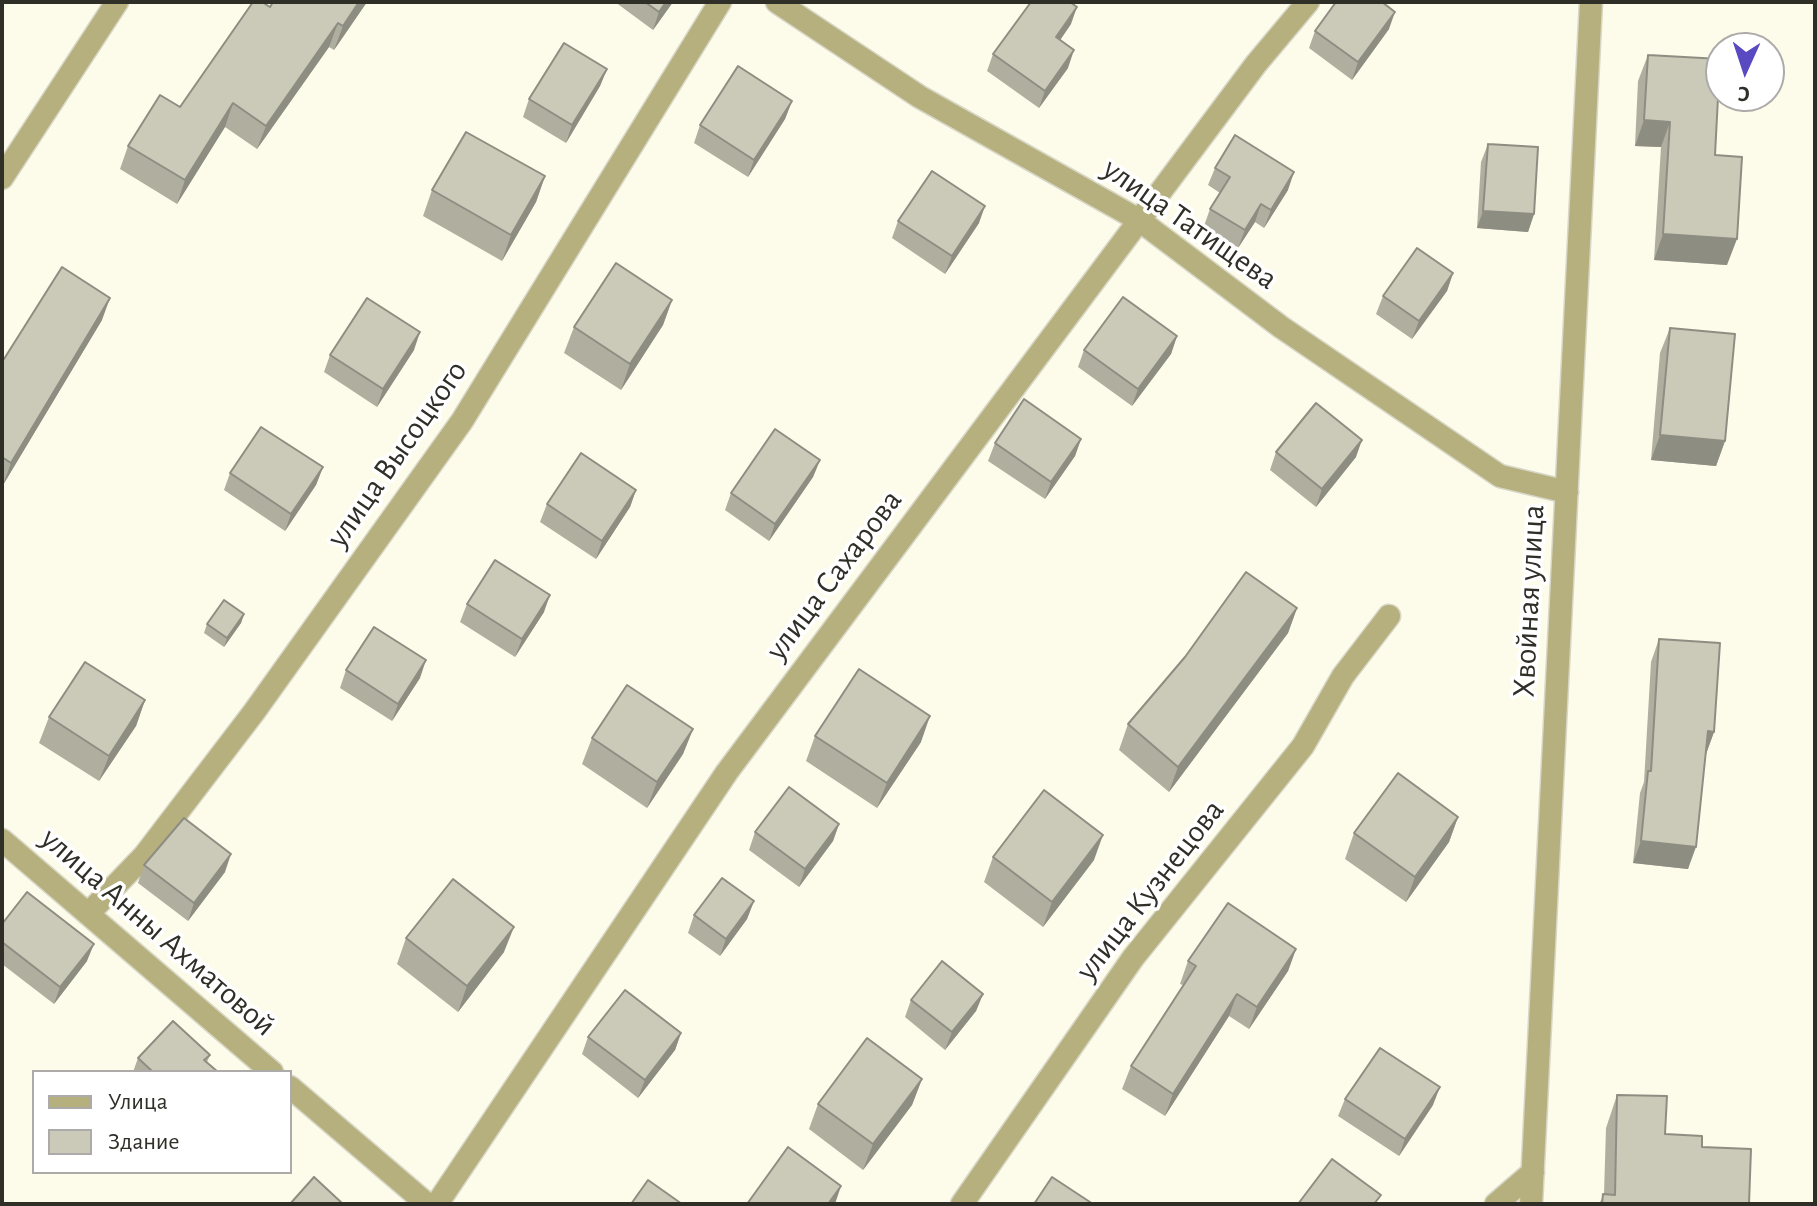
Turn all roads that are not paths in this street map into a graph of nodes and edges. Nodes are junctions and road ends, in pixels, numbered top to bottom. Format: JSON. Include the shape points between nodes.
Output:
{"nodes":[{"id":1,"x":117,"y":2,"type":"edge"},
{"id":2,"x":720,"y":2,"type":"edge"},
{"id":3,"x":777,"y":2,"type":"edge"},
{"id":4,"x":1308,"y":2,"type":"edge"},
{"id":5,"x":1591,"y":2,"type":"edge"},
{"id":6,"x":2,"y":178,"type":"edge"},
{"id":7,"x":1139,"y":220,"type":"junction"},
{"id":8,"x":1567,"y":492,"type":"junction"},
{"id":9,"x":1389,"y":616,"type":"dead end"},
{"id":10,"x":2,"y":840,"type":"edge"},
{"id":11,"x":88,"y":914,"type":"junction"},
{"id":12,"x":270,"y":1070,"type":"edge"},
{"id":13,"x":292,"y":1089,"type":"edge"},
{"id":14,"x":1533,"y":1172,"type":"junction"},
{"id":15,"x":427,"y":1204,"type":"edge"},
{"id":16,"x":437,"y":1204,"type":"edge"},
{"id":17,"x":962,"y":1204,"type":"edge"},
{"id":18,"x":1496,"y":1204,"type":"edge"},
{"id":19,"x":1531,"y":1204,"type":"edge"}],
"edges":[{"from":1,"to":6,"type":"street"},
{"from":2,"to":11,"type":"street","name":"улица Высоцкого","via":[[462,421],[245,724],[144,856]]},
{"from":3,"to":7,"type":"street","name":"улица Татищева","via":[[920,97]]},
{"from":4,"to":7,"type":"street","name":"улица Сахарова"},
{"from":5,"to":8,"type":"street","name":"Хвойная улица"},
{"from":7,"to":8,"type":"street","name":"улица Татищева","via":[[1281,327],[1500,476]]},
{"from":7,"to":16,"type":"street","name":"улица Сахарова","via":[[727,772]]},
{"from":8,"to":14,"type":"street","name":"Хвойная улица"},
{"from":9,"to":17,"type":"street","name":"улица Кузнецова","via":[[1343,676],[1303,746],[1133,958]]},
{"from":10,"to":11,"type":"street","name":"улица Анны Ахматовой"},
{"from":11,"to":12,"type":"street","name":"улица Анны Ахматовой"},
{"from":13,"to":15,"type":"street"},
{"from":14,"to":18,"type":"street"},
{"from":14,"to":19,"type":"street","name":"Хвойная улица"}]}
